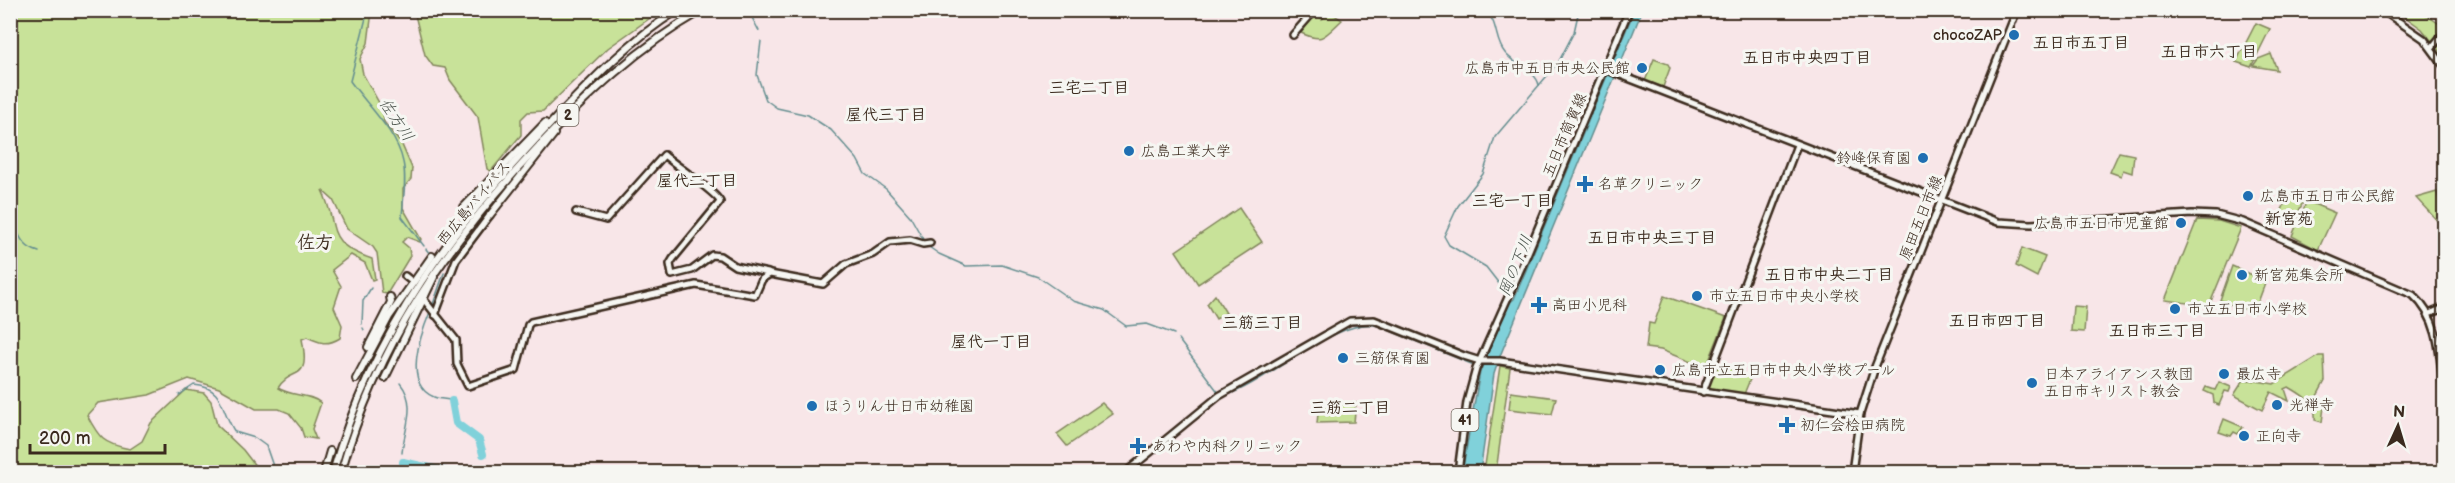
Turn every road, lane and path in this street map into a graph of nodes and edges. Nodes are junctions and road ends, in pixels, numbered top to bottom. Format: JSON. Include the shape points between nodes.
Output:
{"nodes":[{"id":1,"x":678,"y":10,"type":"edge"},
{"id":2,"x":703,"y":10,"type":"edge"},
{"id":3,"x":1315,"y":10,"type":"edge"},
{"id":4,"x":1629,"y":10,"type":"edge"},
{"id":5,"x":2017,"y":10,"type":"edge"},
{"id":6,"x":2382,"y":10,"type":"edge"},
{"id":7,"x":2445,"y":33,"type":"edge"},
{"id":8,"x":1293,"y":35,"type":"dead end"},
{"id":9,"x":2433,"y":46,"type":"dead end"},
{"id":10,"x":2445,"y":66,"type":"edge"},
{"id":11,"x":1606,"y":70,"type":"junction"},
{"id":12,"x":565,"y":108,"type":"junction"},
{"id":13,"x":562,"y":121,"type":"junction"},
{"id":14,"x":1797,"y":146,"type":"junction"},
{"id":15,"x":1941,"y":201,"type":"junction"},
{"id":16,"x":464,"y":207,"type":"dead end"},
{"id":17,"x":576,"y":212,"type":"dead end"},
{"id":18,"x":470,"y":213,"type":"junction"},
{"id":19,"x":490,"y":214,"type":"joint"},
{"id":20,"x":455,"y":243,"type":"junction"},
{"id":21,"x":928,"y":244,"type":"dead end"},
{"id":22,"x":773,"y":274,"type":"junction"},
{"id":23,"x":390,"y":297,"type":"dead end"},
{"id":24,"x":425,"y":301,"type":"dead end"},
{"id":25,"x":2445,"y":308,"type":"edge"},
{"id":26,"x":2429,"y":314,"type":"junction"},
{"id":27,"x":435,"y":315,"type":"junction"},
{"id":28,"x":364,"y":362,"type":"junction"},
{"id":29,"x":1478,"y":364,"type":"junction"},
{"id":30,"x":385,"y":378,"type":"dead end"},
{"id":31,"x":356,"y":379,"type":"dead end"},
{"id":32,"x":1703,"y":392,"type":"junction"},
{"id":33,"x":2445,"y":394,"type":"edge"},
{"id":34,"x":1860,"y":414,"type":"junction"},
{"id":35,"x":330,"y":451,"type":"dead end"},
{"id":36,"x":324,"y":472,"type":"edge"},
{"id":37,"x":333,"y":472,"type":"edge"},
{"id":38,"x":341,"y":472,"type":"edge"},
{"id":39,"x":1126,"y":472,"type":"edge"},
{"id":40,"x":1458,"y":472,"type":"edge"},
{"id":41,"x":1852,"y":472,"type":"edge"}],
"edges":[{"from":1,"to":12,"type":"highway","name":"西広島バイパス","number":"2","via":[[619,54]]},
{"from":2,"to":13,"type":"highway","name":"西広島バイパス","number":"2","via":[[624,62]]},
{"from":3,"to":8,"type":"street"},
{"from":4,"to":11,"type":"street","name":"五日市筒賀線","number":"41"},
{"from":5,"to":15,"type":"street","name":"原田五日市線"},
{"from":6,"to":10,"type":"street","via":[[2424,39]]},
{"from":7,"to":9,"type":"street"},
{"from":11,"to":14,"type":"street"},
{"from":11,"to":29,"type":"street","name":"五日市筒賀線","number":"41"},
{"from":12,"to":16,"type":"highway"},
{"from":12,"to":18,"type":"highway","name":"西広島バイパス","number":"2"},
{"from":13,"to":19,"type":"highway"},
{"from":13,"to":20,"type":"highway","name":"西広島バイパス","number":"2"},
{"from":14,"to":15,"type":"street"},
{"from":14,"to":32,"type":"street"},
{"from":15,"to":26,"type":"street","via":[[2019,225],[2175,214],[2226,216],[2402,288],[2417,298]]},
{"from":15,"to":34,"type":"street","name":"原田五日市線"},
{"from":17,"to":22,"type":"street","via":[[606,220],[664,155],[717,195],[720,202],[673,259],[672,275],[692,270],[707,257],[717,255],[735,266]]},
{"from":18,"to":28,"type":"highway","number":"2","via":[[410,285]]},
{"from":18,"to":37,"type":"highway","name":"西広島バイパス","number":"2","via":[[421,278],[390,332],[355,406]]},
{"from":19,"to":27,"type":"street","via":[[456,260]]},
{"from":20,"to":30,"type":"highway","number":"2"},
{"from":20,"to":38,"type":"highway","name":"西広島バイパス","number":"2","via":[[411,308],[383,360],[359,415]]},
{"from":21,"to":22,"type":"street","via":[[910,240],[890,242],[873,254],[846,264],[824,284]]},
{"from":22,"to":27,"type":"street","via":[[764,276],[755,295],[696,285],[531,322],[516,370],[468,386],[457,364],[456,340]]},
{"from":23,"to":28,"type":"highway","number":"2"},
{"from":24,"to":27,"type":"street"},
{"from":25,"to":26,"type":"street"},
{"from":26,"to":33,"type":"street","via":[[2437,336]]},
{"from":28,"to":31,"type":"highway","number":"2"},
{"from":29,"to":32,"type":"street","via":[[1500,361]]},
{"from":29,"to":39,"type":"street","via":[[1381,322],[1361,319],[1335,328],[1222,394]]},
{"from":29,"to":40,"type":"street","name":"五日市筒賀線","number":"41","via":[[1469,393]]},
{"from":32,"to":34,"type":"street"},
{"from":34,"to":41,"type":"street","name":"原田五日市線"},
{"from":35,"to":36,"type":"highway"}]}
